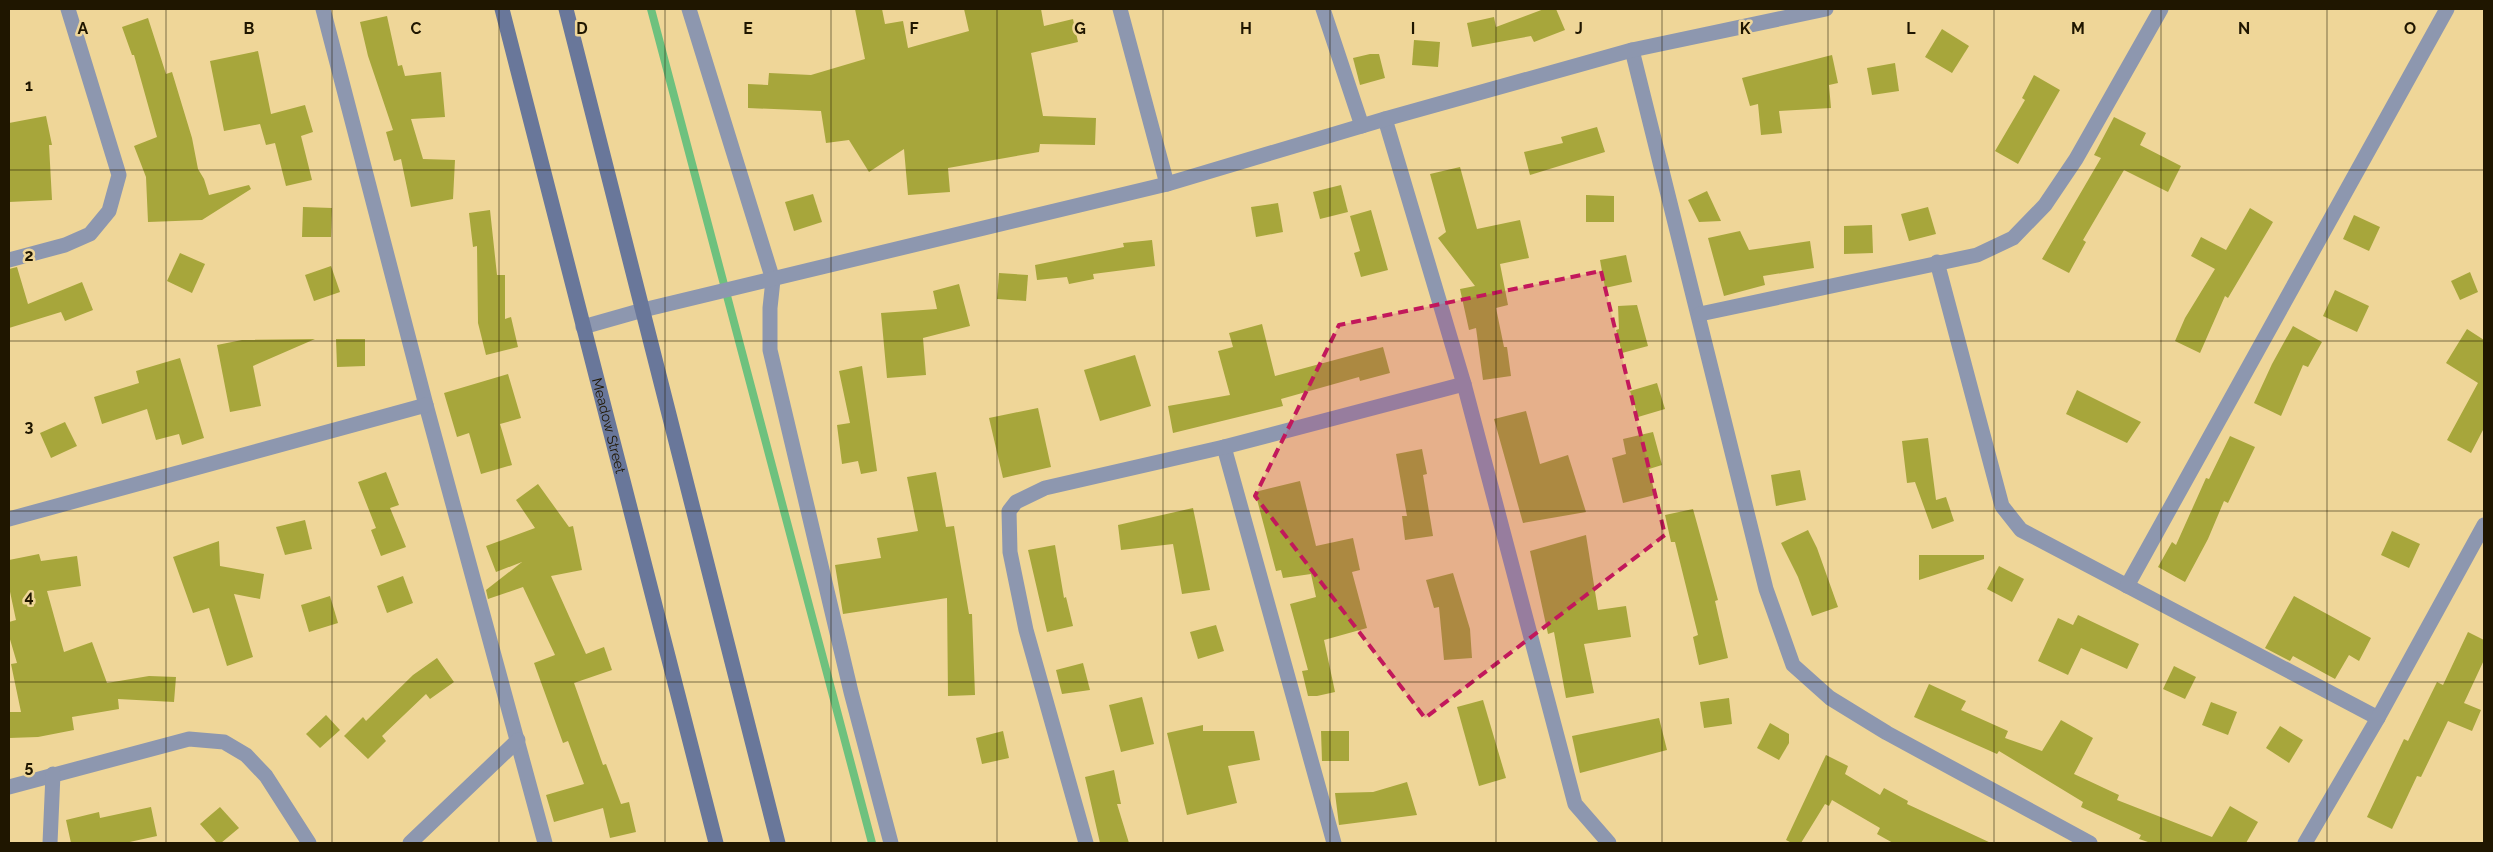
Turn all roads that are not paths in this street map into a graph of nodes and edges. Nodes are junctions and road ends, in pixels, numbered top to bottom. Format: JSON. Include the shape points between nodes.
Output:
{"nodes":[{"id":1,"x":68,"y":9,"type":"edge"},
{"id":2,"x":323,"y":9,"type":"edge"},
{"id":3,"x":502,"y":9,"type":"edge"},
{"id":4,"x":566,"y":9,"type":"edge"},
{"id":5,"x":689,"y":9,"type":"edge"},
{"id":6,"x":1120,"y":9,"type":"edge"},
{"id":7,"x":1323,"y":9,"type":"edge"},
{"id":8,"x":1826,"y":9,"type":"edge"},
{"id":9,"x":2161,"y":9,"type":"edge"},
{"id":10,"x":2447,"y":9,"type":"edge"},
{"id":11,"x":1632,"y":50,"type":"junction"},
{"id":12,"x":1384,"y":119,"type":"junction"},
{"id":13,"x":1362,"y":126,"type":"junction"},
{"id":14,"x":1168,"y":184,"type":"junction"},
{"id":15,"x":9,"y":260,"type":"edge"},
{"id":16,"x":1937,"y":262,"type":"junction"},
{"id":17,"x":773,"y":280,"type":"junction"},
{"id":18,"x":643,"y":310,"type":"junction"},
{"id":19,"x":1700,"y":314,"type":"junction"},
{"id":20,"x":583,"y":327,"type":"junction"},
{"id":21,"x":1464,"y":384,"type":"junction"},
{"id":22,"x":426,"y":405,"type":"junction"},
{"id":23,"x":1224,"y":447,"type":"junction"},
{"id":24,"x":9,"y":519,"type":"edge"},
{"id":25,"x":2484,"y":525,"type":"edge"},
{"id":26,"x":2127,"y":586,"type":"junction"},
{"id":27,"x":2378,"y":718,"type":"junction"},
{"id":28,"x":518,"y":740,"type":"junction"},
{"id":29,"x":53,"y":774,"type":"junction"},
{"id":30,"x":9,"y":787,"type":"edge"},
{"id":31,"x":50,"y":843,"type":"edge"},
{"id":32,"x":309,"y":843,"type":"edge"},
{"id":33,"x":410,"y":843,"type":"edge"},
{"id":34,"x":545,"y":843,"type":"edge"},
{"id":35,"x":716,"y":843,"type":"edge"},
{"id":36,"x":778,"y":843,"type":"edge"},
{"id":37,"x":891,"y":843,"type":"edge"},
{"id":38,"x":1086,"y":843,"type":"edge"},
{"id":39,"x":1334,"y":843,"type":"edge"},
{"id":40,"x":1609,"y":843,"type":"edge"},
{"id":41,"x":2090,"y":843,"type":"edge"},
{"id":42,"x":2305,"y":843,"type":"edge"}],
"edges":[{"from":1,"to":15,"type":"street","via":[[119,175],[109,211],[90,234],[64,245]]},
{"from":2,"to":22,"type":"street"},
{"from":3,"to":20,"type":"street","name":"Meadow Street"},
{"from":4,"to":18,"type":"street"},
{"from":5,"to":17,"type":"street"},
{"from":6,"to":14,"type":"street"},
{"from":7,"to":13,"type":"street"},
{"from":8,"to":11,"type":"street"},
{"from":9,"to":16,"type":"street","via":[[2076,159],[2045,205],[2013,238],[1976,255]]},
{"from":10,"to":26,"type":"street"},
{"from":11,"to":12,"type":"street"},
{"from":11,"to":19,"type":"street"},
{"from":12,"to":13,"type":"street"},
{"from":12,"to":21,"type":"street"},
{"from":13,"to":14,"type":"street"},
{"from":14,"to":17,"type":"street"},
{"from":16,"to":19,"type":"street"},
{"from":16,"to":26,"type":"street","via":[[2002,506],[2021,530]]},
{"from":17,"to":18,"type":"street"},
{"from":17,"to":37,"type":"street","via":[[770,350],[850,692]]},
{"from":18,"to":20,"type":"street"},
{"from":18,"to":36,"type":"street"},
{"from":19,"to":41,"type":"street","via":[[1766,588],[1793,665],[1830,698],[1878,728]]},
{"from":20,"to":35,"type":"street","name":"Meadow Street"},
{"from":21,"to":23,"type":"street"},
{"from":21,"to":40,"type":"street","via":[[1575,804]]},
{"from":22,"to":24,"type":"street"},
{"from":22,"to":28,"type":"street"},
{"from":23,"to":38,"type":"street","via":[[1045,488],[1016,502],[1009,511],[1010,552],[1026,630]]},
{"from":23,"to":39,"type":"street"},
{"from":25,"to":27,"type":"street"},
{"from":26,"to":27,"type":"street"},
{"from":27,"to":42,"type":"street"},
{"from":28,"to":33,"type":"street"},
{"from":28,"to":34,"type":"street"},
{"from":29,"to":30,"type":"street"},
{"from":29,"to":31,"type":"street"},
{"from":29,"to":32,"type":"street","via":[[189,739],[224,742],[246,755],[266,776]]}]}
